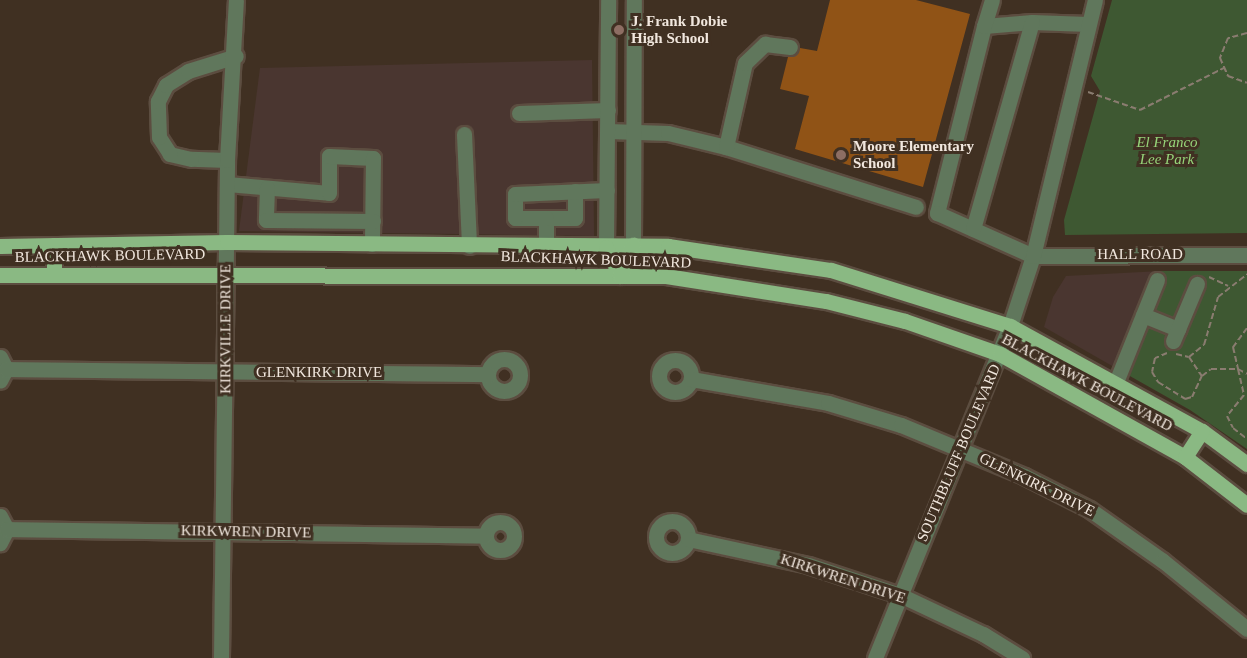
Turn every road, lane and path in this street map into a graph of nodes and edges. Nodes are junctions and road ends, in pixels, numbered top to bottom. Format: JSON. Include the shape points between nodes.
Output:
{"nodes":[{"id":1,"x":236,"y":0,"type":"edge"},
{"id":2,"x":608,"y":0,"type":"edge"},
{"id":3,"x":634,"y":0,"type":"edge"},
{"id":4,"x":992,"y":0,"type":"edge"},
{"id":5,"x":1095,"y":0,"type":"edge"},
{"id":6,"x":1032,"y":22,"type":"junction"},
{"id":7,"x":1088,"y":24,"type":"junction"},
{"id":8,"x":984,"y":26,"type":"junction"},
{"id":9,"x":1247,"y":33,"type":"edge"},
{"id":10,"x":790,"y":47,"type":"dead end"},
{"id":11,"x":236,"y":56,"type":"junction"},
{"id":12,"x":1224,"y":68,"type":"junction"},
{"id":13,"x":1247,"y":83,"type":"edge"},
{"id":14,"x":1073,"y":86,"type":"junction"},
{"id":15,"x":608,"y":110,"type":"junction"},
{"id":16,"x":519,"y":113,"type":"dead end"},
{"id":17,"x":608,"y":131,"type":"junction"},
{"id":18,"x":633,"y":132,"type":"junction"},
{"id":19,"x":464,"y":134,"type":"dead end"},
{"id":20,"x":726,"y":147,"type":"junction"},
{"id":21,"x":227,"y":160,"type":"junction"},
{"id":22,"x":227,"y":184,"type":"junction"},
{"id":23,"x":267,"y":188,"type":"junction"},
{"id":24,"x":607,"y":190,"type":"junction"},
{"id":25,"x":575,"y":191,"type":"junction"},
{"id":26,"x":916,"y":207,"type":"dead end"},
{"id":27,"x":546,"y":218,"type":"junction"},
{"id":28,"x":293,"y":220,"type":"junction"},
{"id":29,"x":373,"y":221,"type":"junction"},
{"id":30,"x":973,"y":229,"type":"junction"},
{"id":31,"x":227,"y":242,"type":"junction"},
{"id":32,"x":293,"y":243,"type":"junction"},
{"id":33,"x":372,"y":244,"type":"junction"},
{"id":34,"x":54,"y":245,"type":"junction"},
{"id":35,"x":633,"y":245,"type":"junction"},
{"id":36,"x":0,"y":246,"type":"edge"},
{"id":37,"x":469,"y":246,"type":"junction"},
{"id":38,"x":546,"y":246,"type":"junction"},
{"id":39,"x":606,"y":246,"type":"junction"},
{"id":40,"x":1247,"y":255,"type":"edge"},
{"id":41,"x":1033,"y":256,"type":"junction"},
{"id":42,"x":226,"y":272,"type":"junction"},
{"id":43,"x":54,"y":274,"type":"junction"},
{"id":44,"x":1247,"y":274,"type":"edge"},
{"id":45,"x":0,"y":275,"type":"edge"},
{"id":46,"x":620,"y":276,"type":"junction"},
{"id":47,"x":1156,"y":280,"type":"dead end"},
{"id":48,"x":1197,"y":284,"type":"joint"},
{"id":49,"x":1228,"y":285,"type":"junction"},
{"id":50,"x":912,"y":293,"type":"junction"},
{"id":51,"x":1143,"y":315,"type":"junction"},
{"id":52,"x":905,"y":321,"type":"junction"},
{"id":53,"x":1010,"y":326,"type":"junction"},
{"id":54,"x":1247,"y":328,"type":"edge"},
{"id":55,"x":1000,"y":354,"type":"junction"},
{"id":56,"x":1189,"y":357,"type":"junction"},
{"id":57,"x":2,"y":369,"type":"edge"},
{"id":58,"x":1238,"y":369,"type":"junction"},
{"id":59,"x":226,"y":372,"type":"junction"},
{"id":60,"x":488,"y":374,"type":"dead end"},
{"id":61,"x":1247,"y":374,"type":"edge"},
{"id":62,"x":1202,"y":375,"type":"junction"},
{"id":63,"x":691,"y":379,"type":"dead end"},
{"id":64,"x":1116,"y":382,"type":"junction"},
{"id":65,"x":1202,"y":431,"type":"junction"},
{"id":66,"x":1247,"y":440,"type":"edge"},
{"id":67,"x":962,"y":449,"type":"junction"},
{"id":68,"x":1185,"y":457,"type":"junction"},
{"id":69,"x":1247,"y":464,"type":"edge"},
{"id":70,"x":1247,"y":505,"type":"edge"},
{"id":71,"x":2,"y":529,"type":"edge"},
{"id":72,"x":222,"y":531,"type":"junction"},
{"id":73,"x":485,"y":536,"type":"dead end"},
{"id":74,"x":688,"y":539,"type":"dead end"},
{"id":75,"x":900,"y":595,"type":"junction"},
{"id":76,"x":1247,"y":629,"type":"edge"},
{"id":77,"x":221,"y":658,"type":"edge"},
{"id":78,"x":875,"y":658,"type":"edge"},
{"id":79,"x":1022,"y":658,"type":"edge"}],
"edges":[{"from":1,"to":11,"type":"street","name":"KIRKVILLE DRIVE"},
{"from":2,"to":15,"type":"street"},
{"from":3,"to":18,"type":"street"},
{"from":4,"to":8,"type":"street"},
{"from":5,"to":7,"type":"street","name":"SOUTHBLUFF BOULEVARD"},
{"from":6,"to":7,"type":"street"},
{"from":6,"to":8,"type":"street"},
{"from":6,"to":30,"type":"street"},
{"from":7,"to":14,"type":"street","name":"SOUTHBLUFF BOULEVARD"},
{"from":8,"to":30,"type":"street","via":[[937,213]]},
{"from":9,"to":12,"type":"path","via":[[1228,38],[1220,58]]},
{"from":10,"to":20,"type":"street","via":[[765,44],[745,63]]},
{"from":11,"to":21,"type":"street","name":"KIRKVILLE DRIVE"},
{"from":11,"to":21,"type":"street","via":[[188,71],[165,85],[158,101],[159,137],[170,154]]},
{"from":12,"to":13,"type":"path","via":[[1228,76]]},
{"from":12,"to":14,"type":"path","via":[[1140,110]]},
{"from":14,"to":41,"type":"street","name":"SOUTHBLUFF BOULEVARD"},
{"from":15,"to":16,"type":"street"},
{"from":15,"to":17,"type":"street"},
{"from":17,"to":18,"type":"street"},
{"from":17,"to":24,"type":"street"},
{"from":18,"to":20,"type":"street","via":[[668,133]]},
{"from":18,"to":35,"type":"street"},
{"from":19,"to":37,"type":"street"},
{"from":20,"to":26,"type":"street"},
{"from":21,"to":22,"type":"street","name":"KIRKVILLE DRIVE"},
{"from":22,"to":23,"type":"street"},
{"from":22,"to":31,"type":"street","name":"KIRKVILLE DRIVE"},
{"from":23,"to":28,"type":"street","via":[[267,219]]},
{"from":23,"to":29,"type":"street","via":[[329,193],[329,156],[372,158]]},
{"from":24,"to":25,"type":"street"},
{"from":24,"to":39,"type":"street"},
{"from":25,"to":27,"type":"street","via":[[575,218]]},
{"from":25,"to":27,"type":"street","via":[[515,194],[515,218]]},
{"from":27,"to":38,"type":"street"},
{"from":28,"to":29,"type":"street"},
{"from":28,"to":32,"type":"street"},
{"from":29,"to":33,"type":"street"},
{"from":30,"to":41,"type":"street"},
{"from":31,"to":32,"type":"main road","name":"BLACKHAWK BOULEVARD"},
{"from":31,"to":34,"type":"main road","name":"BLACKHAWK BOULEVARD"},
{"from":31,"to":42,"type":"street","name":"KIRKVILLE DRIVE"},
{"from":32,"to":33,"type":"main road","name":"BLACKHAWK BOULEVARD"},
{"from":33,"to":37,"type":"main road","name":"BLACKHAWK BOULEVARD"},
{"from":34,"to":36,"type":"main road","name":"BLACKHAWK BOULEVARD"},
{"from":34,"to":43,"type":"main road"},
{"from":35,"to":39,"type":"main road","name":"BLACKHAWK BOULEVARD"},
{"from":35,"to":46,"type":"main road"},
{"from":35,"to":50,"type":"main road","name":"BLACKHAWK BOULEVARD","via":[[695,248],[831,270]]},
{"from":37,"to":38,"type":"main road","name":"BLACKHAWK BOULEVARD"},
{"from":38,"to":39,"type":"main road","name":"BLACKHAWK BOULEVARD"},
{"from":39,"to":46,"type":"main road"},
{"from":40,"to":41,"type":"street","name":"HALL ROAD"},
{"from":41,"to":53,"type":"street","name":"SOUTHBLUFF BOULEVARD"},
{"from":42,"to":43,"type":"main road","name":"BLACKHAWK BOULEVARD"},
{"from":42,"to":46,"type":"main road","name":"BLACKHAWK BOULEVARD"},
{"from":42,"to":59,"type":"street","name":"KIRKVILLE DRIVE"},
{"from":43,"to":45,"type":"main road","name":"BLACKHAWK BOULEVARD"},
{"from":44,"to":49,"type":"path"},
{"from":46,"to":52,"type":"main road","name":"BLACKHAWK BOULEVARD","via":[[691,279],[826,301]]},
{"from":47,"to":51,"type":"street"},
{"from":48,"to":49,"type":"path","via":[[1200,278],[1211,277]]},
{"from":48,"to":51,"type":"street","via":[[1176,335]]},
{"from":49,"to":56,"type":"path","via":[[1214,304],[1210,335]]},
{"from":50,"to":52,"type":"main road"},
{"from":50,"to":53,"type":"main road","name":"BLACKHAWK BOULEVARD"},
{"from":51,"to":64,"type":"street"},
{"from":52,"to":55,"type":"main road","name":"BLACKHAWK BOULEVARD"},
{"from":53,"to":55,"type":"street","name":"SOUTHBLUFF BOULEVARD"},
{"from":53,"to":64,"type":"main road","name":"BLACKHAWK BOULEVARD"},
{"from":54,"to":58,"type":"path","via":[[1233,347]]},
{"from":55,"to":67,"type":"street","name":"SOUTHBLUFF BOULEVARD"},
{"from":55,"to":68,"type":"main road","name":"BLACKHAWK BOULEVARD"},
{"from":56,"to":62,"type":"path"},
{"from":56,"to":62,"type":"path","via":[[1167,352],[1155,358],[1152,372],[1158,382],[1185,399],[1197,389]]},
{"from":57,"to":59,"type":"street","name":"GLENKIRK DRIVE"},
{"from":58,"to":61,"type":"path"},
{"from":58,"to":62,"type":"path","via":[[1219,367]]},
{"from":58,"to":66,"type":"path","via":[[1244,395],[1227,416],[1233,429]]},
{"from":59,"to":60,"type":"street","name":"GLENKIRK DRIVE"},
{"from":59,"to":72,"type":"street","name":"KIRKVILLE DRIVE"},
{"from":63,"to":67,"type":"street","name":"GLENKIRK DRIVE","via":[[828,403],[901,424]]},
{"from":64,"to":65,"type":"main road","name":"BLACKHAWK BOULEVARD"},
{"from":65,"to":68,"type":"main road"},
{"from":65,"to":69,"type":"main road","name":"BLACKHAWK BOULEVARD"},
{"from":67,"to":75,"type":"street","name":"SOUTHBLUFF BOULEVARD"},
{"from":67,"to":76,"type":"street","name":"GLENKIRK DRIVE","via":[[1089,509],[1163,561]]},
{"from":68,"to":70,"type":"main road","name":"BLACKHAWK BOULEVARD"},
{"from":71,"to":72,"type":"street","name":"KIRKWREN DRIVE"},
{"from":72,"to":73,"type":"street","name":"KIRKWREN DRIVE"},
{"from":72,"to":77,"type":"street","name":"KIRKVILLE DRIVE"},
{"from":74,"to":75,"type":"street","name":"KIRKWREN DRIVE","via":[[808,566]]},
{"from":75,"to":78,"type":"street","name":"SOUTHBLUFF BOULEVARD"},
{"from":75,"to":79,"type":"street","name":"KIRKWREN DRIVE","via":[[983,634]]}]}
